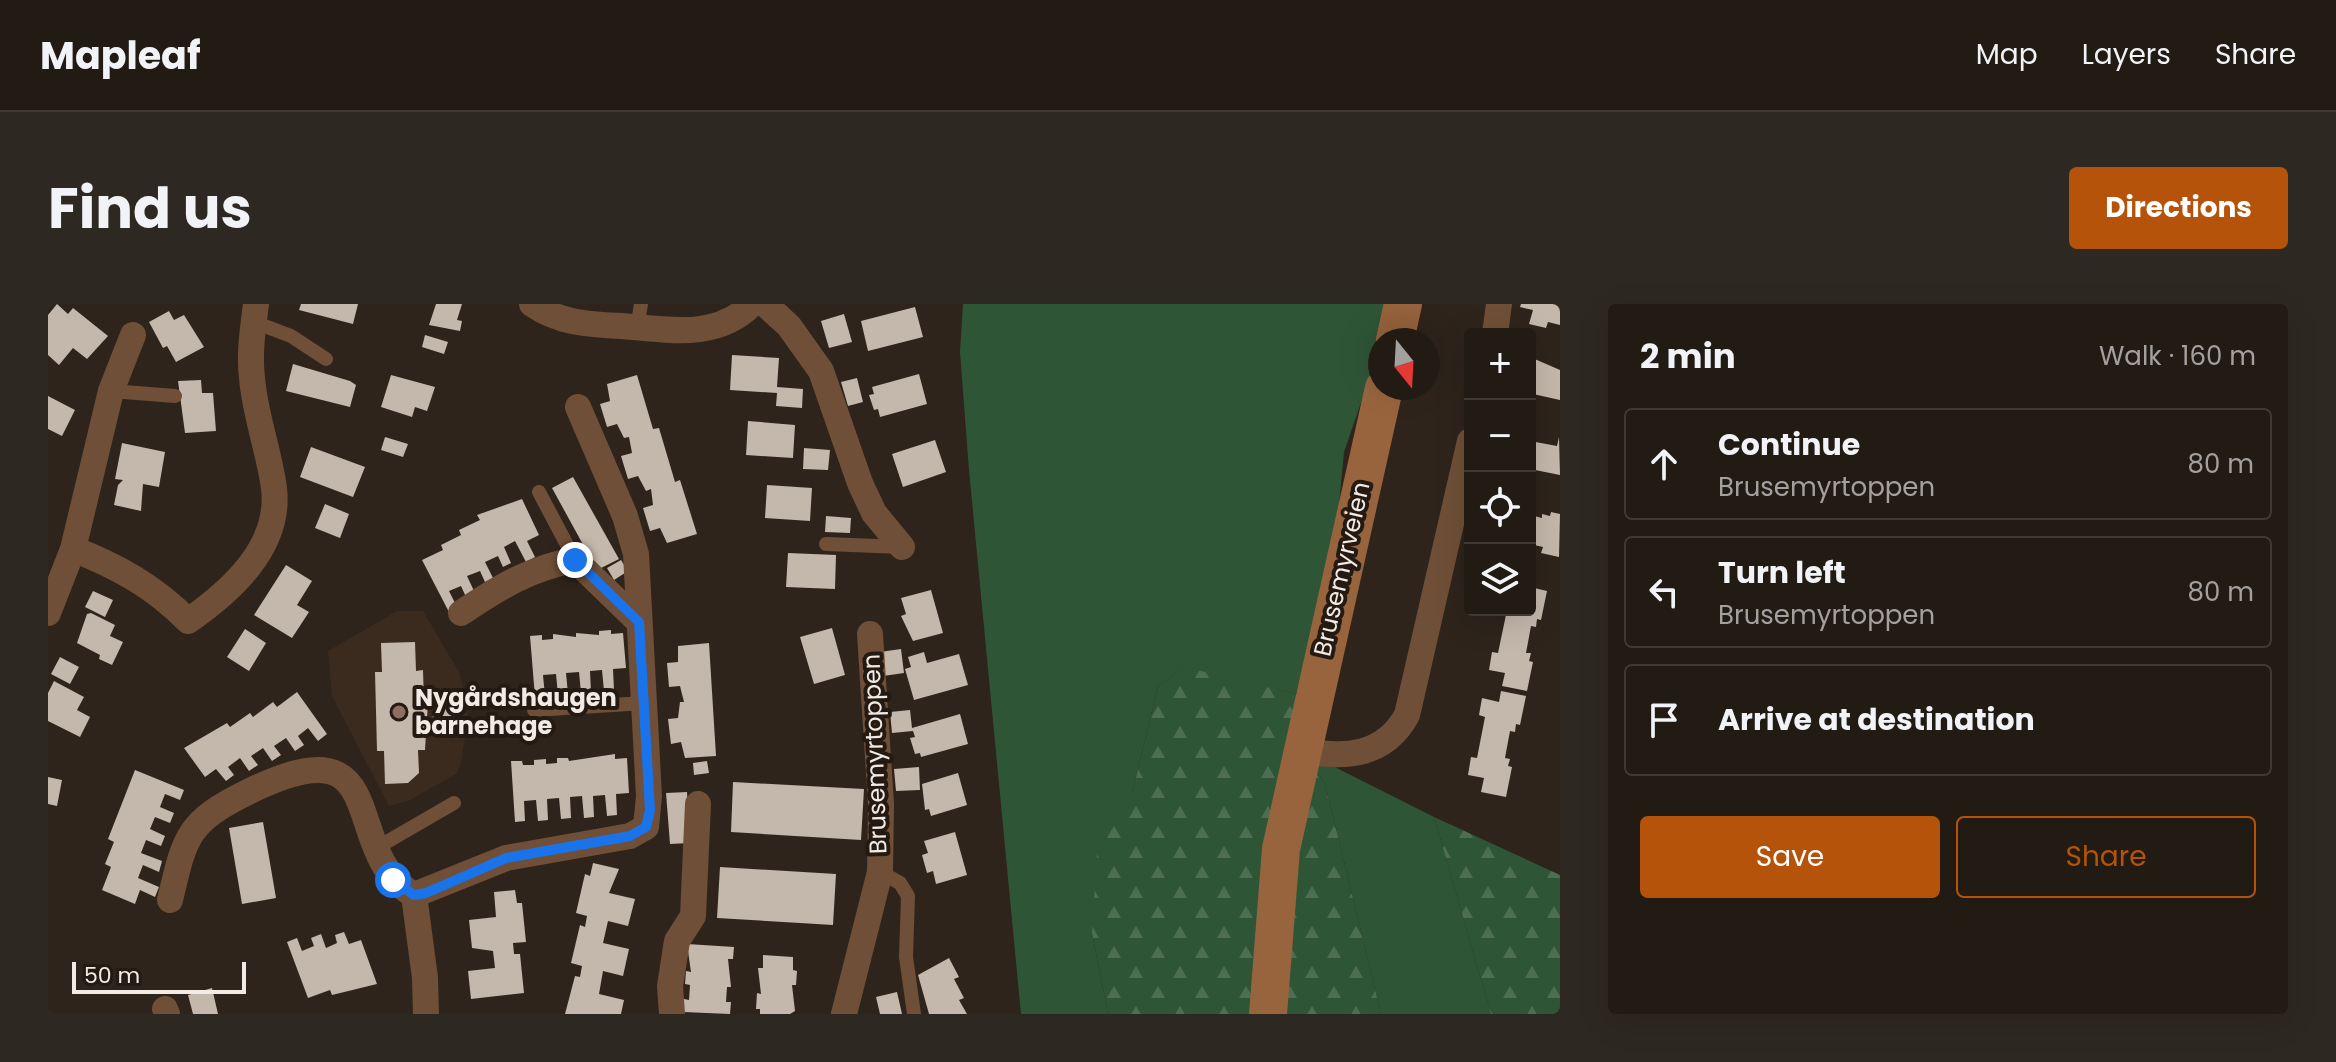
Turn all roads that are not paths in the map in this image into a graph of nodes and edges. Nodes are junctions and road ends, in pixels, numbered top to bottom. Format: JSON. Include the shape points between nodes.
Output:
{"nodes":[{"id":1,"x":532,"y":304,"type":"edge"},
{"id":2,"x":752,"y":304,"type":"edge"},
{"id":3,"x":765,"y":304,"type":"edge"},
{"id":4,"x":1403,"y":304,"type":"edge"},
{"id":5,"x":1499,"y":304,"type":"edge"},
{"id":6,"x":255,"y":313,"type":"edge"},
{"id":7,"x":639,"y":316,"type":"edge"},
{"id":8,"x":1398,"y":328,"type":"edge"},
{"id":9,"x":1496,"y":328,"type":"edge"},
{"id":10,"x":133,"y":335,"type":"dead end"},
{"id":11,"x":326,"y":359,"type":"dead end"},
{"id":12,"x":111,"y":391,"type":"junction"},
{"id":13,"x":175,"y":396,"type":"dead end"},
{"id":14,"x":1381,"y":400,"type":"edge"},
{"id":15,"x":578,"y":407,"type":"dead end"},
{"id":16,"x":1464,"y":467,"type":"edge"},
{"id":17,"x":539,"y":492,"type":"dead end"},
{"id":18,"x":826,"y":544,"type":"dead end"},
{"id":19,"x":902,"y":547,"type":"joint"},
{"id":20,"x":73,"y":549,"type":"junction"},
{"id":21,"x":575,"y":560,"type":"junction"},
{"id":22,"x":48,"y":613,"type":"edge"},
{"id":23,"x":461,"y":613,"type":"dead end"},
{"id":24,"x":639,"y":622,"type":"junction"},
{"id":25,"x":870,"y":634,"type":"dead end"},
{"id":26,"x":644,"y":703,"type":"junction"},
{"id":27,"x":534,"y":710,"type":"dead end"},
{"id":28,"x":1301,"y":750,"type":"junction"},
{"id":29,"x":454,"y":803,"type":"dead end"},
{"id":30,"x":698,"y":804,"type":"dead end"},
{"id":31,"x":378,"y":847,"type":"junction"},
{"id":32,"x":880,"y":872,"type":"junction"},
{"id":33,"x":414,"y":895,"type":"junction"},
{"id":34,"x":170,"y":900,"type":"dead end"},
{"id":35,"x":426,"y":1014,"type":"edge"},
{"id":36,"x":672,"y":1014,"type":"edge"},
{"id":37,"x":844,"y":1014,"type":"edge"},
{"id":38,"x":914,"y":1014,"type":"edge"},
{"id":39,"x":1268,"y":1014,"type":"edge"}],
"edges":[{"from":1,"to":7,"type":"street","via":[[564,321]]},
{"from":2,"to":7,"type":"street","via":[[737,317],[704,329],[666,331]]},
{"from":3,"to":19,"type":"street","via":[[789,326],[821,371],[860,483],[874,513]]},
{"from":4,"to":8,"type":"street"},
{"from":5,"to":9,"type":"street"},
{"from":6,"to":11,"type":"lane"},
{"from":6,"to":20,"type":"street","via":[[252,378],[274,508],[263,543],[230,591],[188,621],[159,592]]},
{"from":10,"to":12,"type":"street"},
{"from":12,"to":13,"type":"lane"},
{"from":12,"to":20,"type":"street"},
{"from":14,"to":28,"type":"street","name":"Brusemyrveien"},
{"from":15,"to":24,"type":"street","via":[[636,554]]},
{"from":16,"to":28,"type":"street","via":[[1407,715],[1397,734],[1378,746],[1334,757]]},
{"from":17,"to":21,"type":"lane"},
{"from":18,"to":19,"type":"lane"},
{"from":20,"to":22,"type":"street"},
{"from":21,"to":23,"type":"street","via":[[518,577]]},
{"from":21,"to":24,"type":"street"},
{"from":24,"to":26,"type":"street"},
{"from":25,"to":32,"type":"street","name":"Brusemyrtoppen"},
{"from":26,"to":27,"type":"lane"},
{"from":26,"to":33,"type":"street","via":[[650,810],[646,827],[630,836],[506,858]]},
{"from":28,"to":39,"type":"street","name":"Brusemyrveien","via":[[1281,849]]},
{"from":29,"to":31,"type":"lane"},
{"from":30,"to":36,"type":"street","via":[[693,916],[677,941]]},
{"from":31,"to":33,"type":"street","via":[[393,880]]},
{"from":31,"to":34,"type":"street","via":[[347,782],[328,769],[296,773],[242,795],[193,828],[182,848]]},
{"from":32,"to":37,"type":"street","name":"Brusemyrtoppen"},
{"from":32,"to":38,"type":"lane","via":[[900,883],[908,896],[906,957]]},
{"from":33,"to":35,"type":"street"}]}
